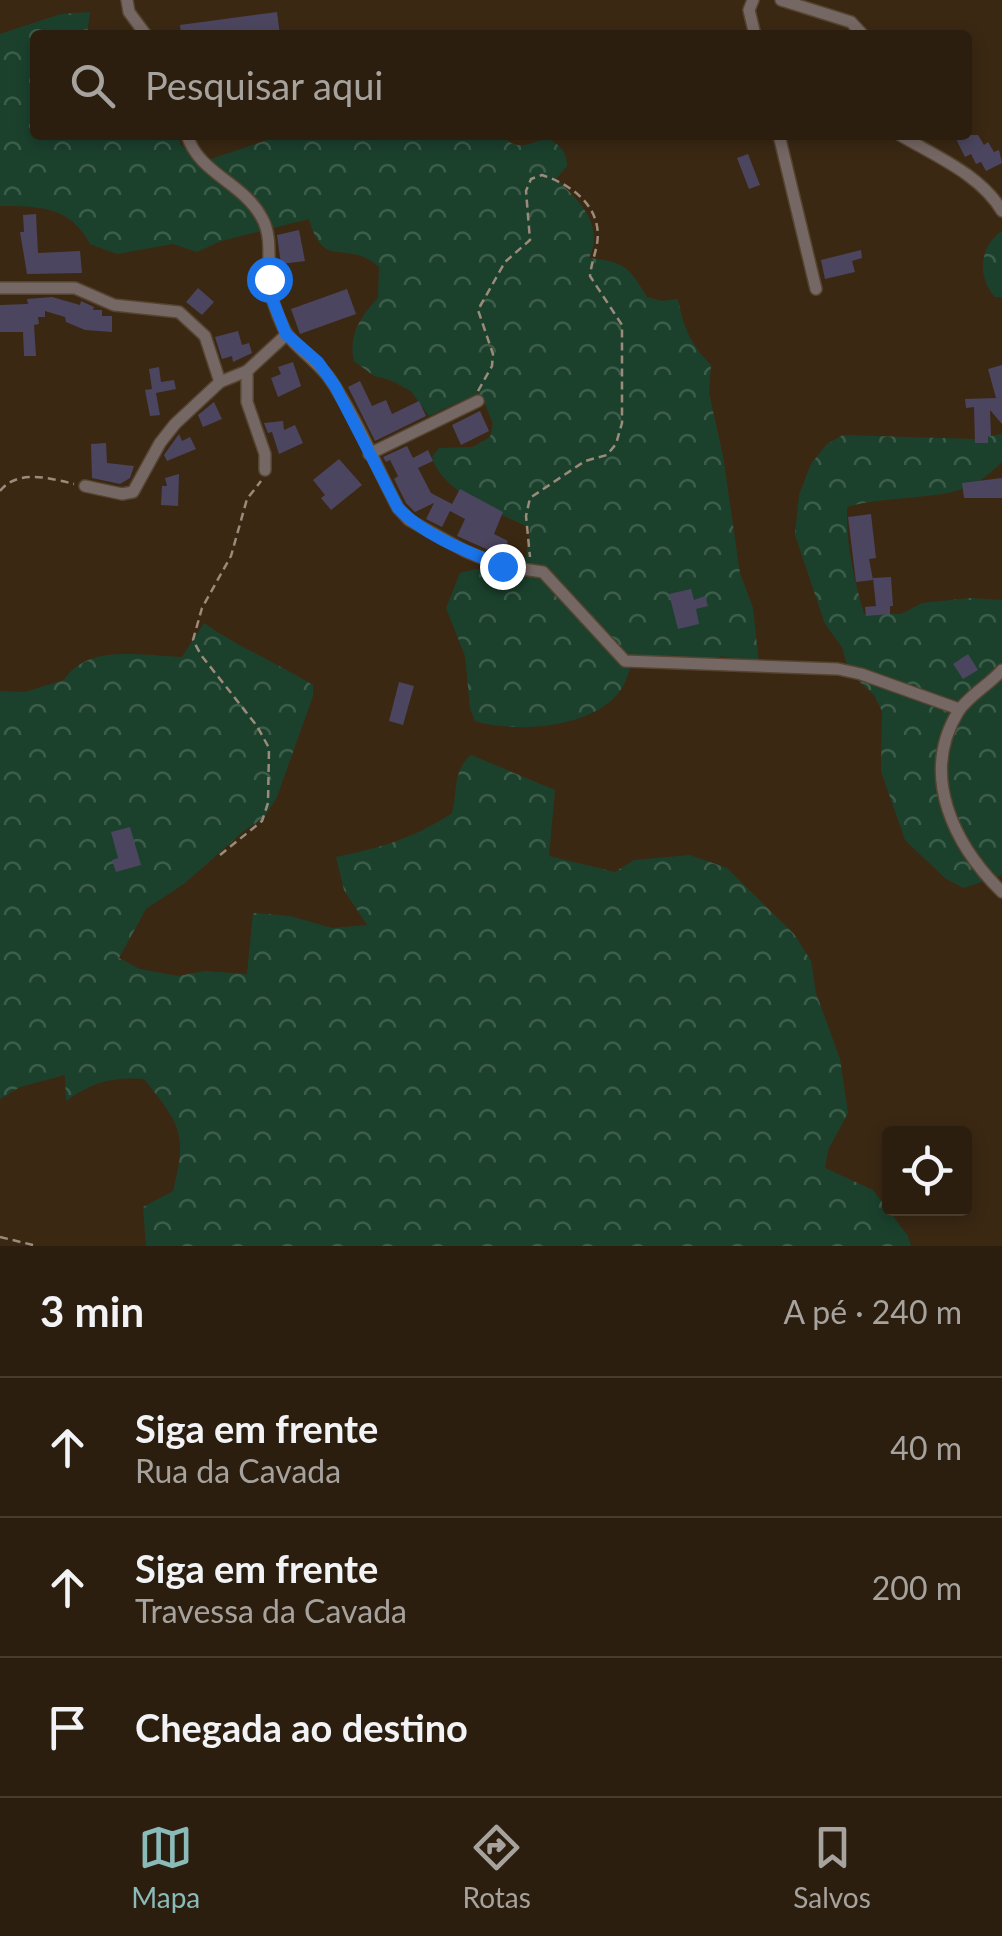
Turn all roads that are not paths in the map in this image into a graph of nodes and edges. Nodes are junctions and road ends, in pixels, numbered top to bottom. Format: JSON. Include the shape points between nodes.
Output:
{"nodes":[{"id":1,"x":127,"y":0,"type":"edge"},
{"id":2,"x":753,"y":0,"type":"edge"},
{"id":3,"x":781,"y":0,"type":"edge"},
{"id":4,"x":142,"y":30,"type":"edge"},
{"id":5,"x":754,"y":30,"type":"edge"},
{"id":6,"x":858,"y":30,"type":"edge"},
{"id":7,"x":188,"y":140,"type":"edge"},
{"id":8,"x":780,"y":140,"type":"edge"},
{"id":9,"x":908,"y":140,"type":"edge"},
{"id":10,"x":1002,"y":211,"type":"edge"},
{"id":11,"x":0,"y":288,"type":"edge"},
{"id":12,"x":816,"y":288,"type":"dead end"},
{"id":13,"x":286,"y":334,"type":"junction"},
{"id":14,"x":248,"y":371,"type":"junction"},
{"id":15,"x":220,"y":382,"type":"junction"},
{"id":16,"x":478,"y":400,"type":"road end"},
{"id":17,"x":370,"y":454,"type":"junction"},
{"id":18,"x":265,"y":470,"type":"road end"},
{"id":19,"x":85,"y":486,"type":"road end"},
{"id":20,"x":1002,"y":670,"type":"edge"},
{"id":21,"x":959,"y":709,"type":"junction"},
{"id":22,"x":1002,"y":892,"type":"edge"}],
"edges":[{"from":1,"to":4,"type":"street"},
{"from":2,"to":5,"type":"street"},
{"from":3,"to":6,"type":"street"},
{"from":7,"to":13,"type":"street","via":[[202,164],[253,202],[265,223],[271,296]]},
{"from":8,"to":12,"type":"street"},
{"from":9,"to":10,"type":"street","via":[[994,197]]},
{"from":11,"to":15,"type":"street","via":[[75,288],[114,305],[179,312],[204,336]]},
{"from":13,"to":14,"type":"street"},
{"from":13,"to":17,"type":"street","via":[[327,374]]},
{"from":14,"to":15,"type":"street"},
{"from":14,"to":18,"type":"street","via":[[247,402]]},
{"from":15,"to":19,"type":"street","via":[[160,442],[133,492]]},
{"from":16,"to":17,"type":"street"},
{"from":17,"to":21,"type":"street","via":[[409,520],[465,551],[543,572],[625,661],[838,670]]},
{"from":20,"to":21,"type":"street"},
{"from":21,"to":22,"type":"street","via":[[943,758],[942,792],[954,829]]}]}
